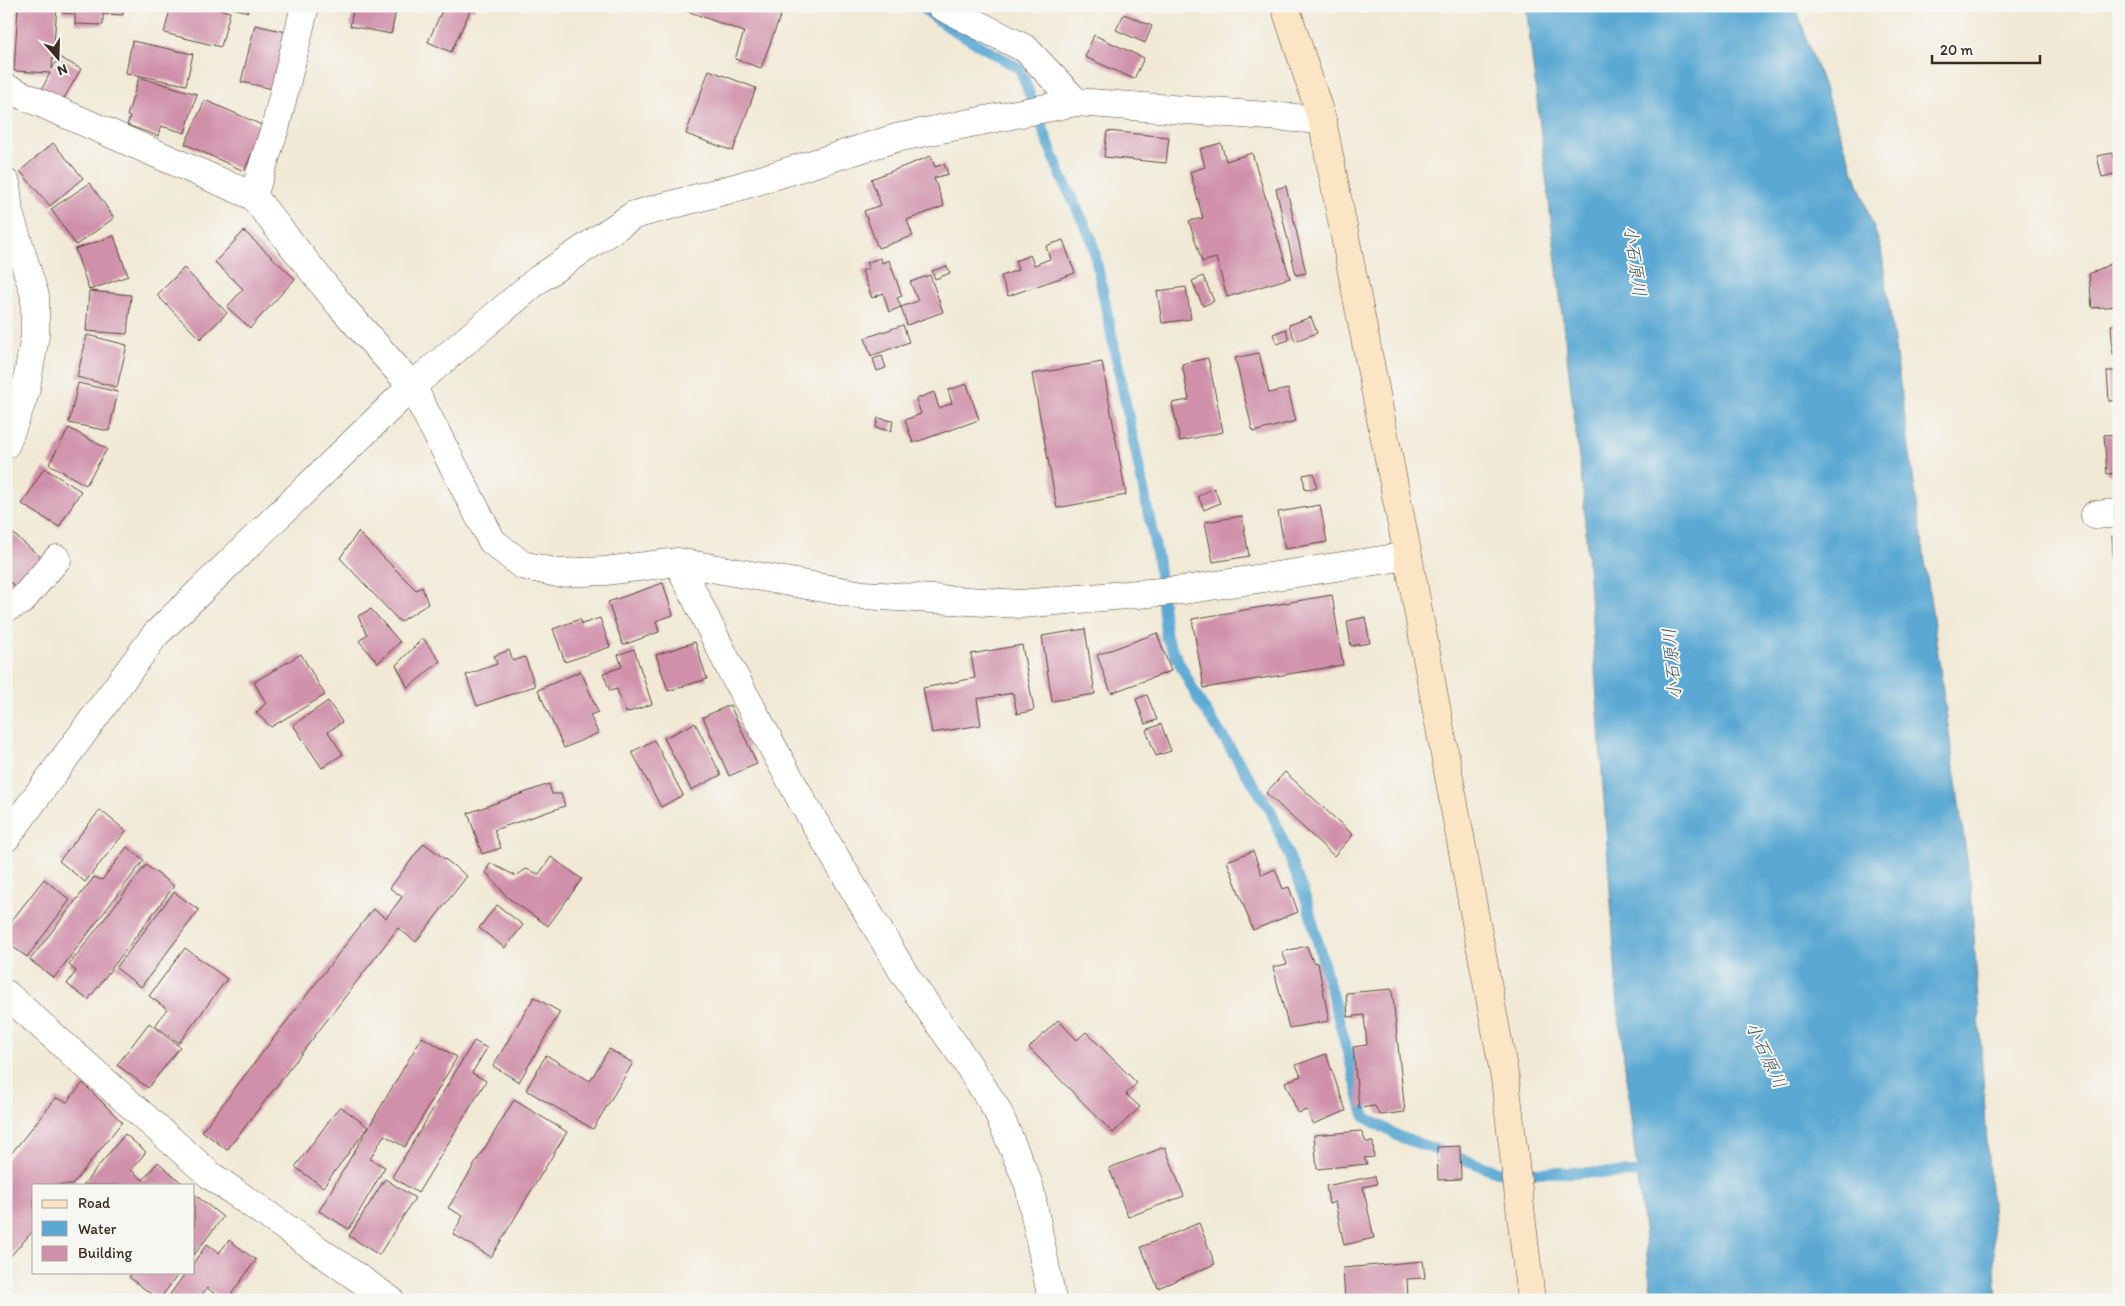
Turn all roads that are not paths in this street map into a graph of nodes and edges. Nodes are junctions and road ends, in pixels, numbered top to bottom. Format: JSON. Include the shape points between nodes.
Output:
{"nodes":[{"id":1,"x":305,"y":6,"type":"edge"},
{"id":2,"x":941,"y":6,"type":"edge"},
{"id":3,"x":1285,"y":6,"type":"edge"},
{"id":4,"x":6,"y":88,"type":"edge"},
{"id":5,"x":6,"y":98,"type":"edge"},
{"id":6,"x":1076,"y":102,"type":"junction"},
{"id":7,"x":1322,"y":120,"type":"junction"},
{"id":8,"x":6,"y":183,"type":"edge"},
{"id":9,"x":253,"y":196,"type":"junction"},
{"id":10,"x":412,"y":386,"type":"junction"},
{"id":11,"x":6,"y":444,"type":"edge"},
{"id":12,"x":1408,"y":556,"type":"junction"},
{"id":13,"x":57,"y":559,"type":"dead end"},
{"id":14,"x":678,"y":562,"type":"junction"},
{"id":15,"x":6,"y":608,"type":"edge"},
{"id":16,"x":6,"y":838,"type":"edge"},
{"id":17,"x":6,"y":994,"type":"edge"},
{"id":18,"x":390,"y":1300,"type":"edge"},
{"id":19,"x":1052,"y":1300,"type":"edge"},
{"id":20,"x":1531,"y":1300,"type":"edge"}],
"edges":[{"from":1,"to":9,"type":"street","via":[[276,125]]},
{"from":2,"to":6,"type":"street","via":[[1026,49]]},
{"from":3,"to":7,"type":"street"},
{"from":4,"to":5,"type":"street"},
{"from":4,"to":9,"type":"street"},
{"from":6,"to":7,"type":"street"},
{"from":6,"to":10,"type":"street","via":[[896,138],[634,215],[539,279]]},
{"from":7,"to":12,"type":"street"},
{"from":8,"to":11,"type":"street","via":[[9,213],[35,296],[34,336],[25,393]]},
{"from":9,"to":10,"type":"street","via":[[340,305]]},
{"from":10,"to":14,"type":"street","via":[[492,541],[522,565],[558,573]]},
{"from":10,"to":16,"type":"street","via":[[155,635]]},
{"from":12,"to":14,"type":"street","via":[[1184,590],[1021,604],[863,595]]},
{"from":12,"to":20,"type":"street","via":[[1505,1080]]},
{"from":13,"to":15,"type":"street","via":[[21,601]]},
{"from":14,"to":19,"type":"street","via":[[732,672],[803,804],[906,976],[997,1110],[1029,1185]]},
{"from":17,"to":18,"type":"street","via":[[210,1175]]}]}
